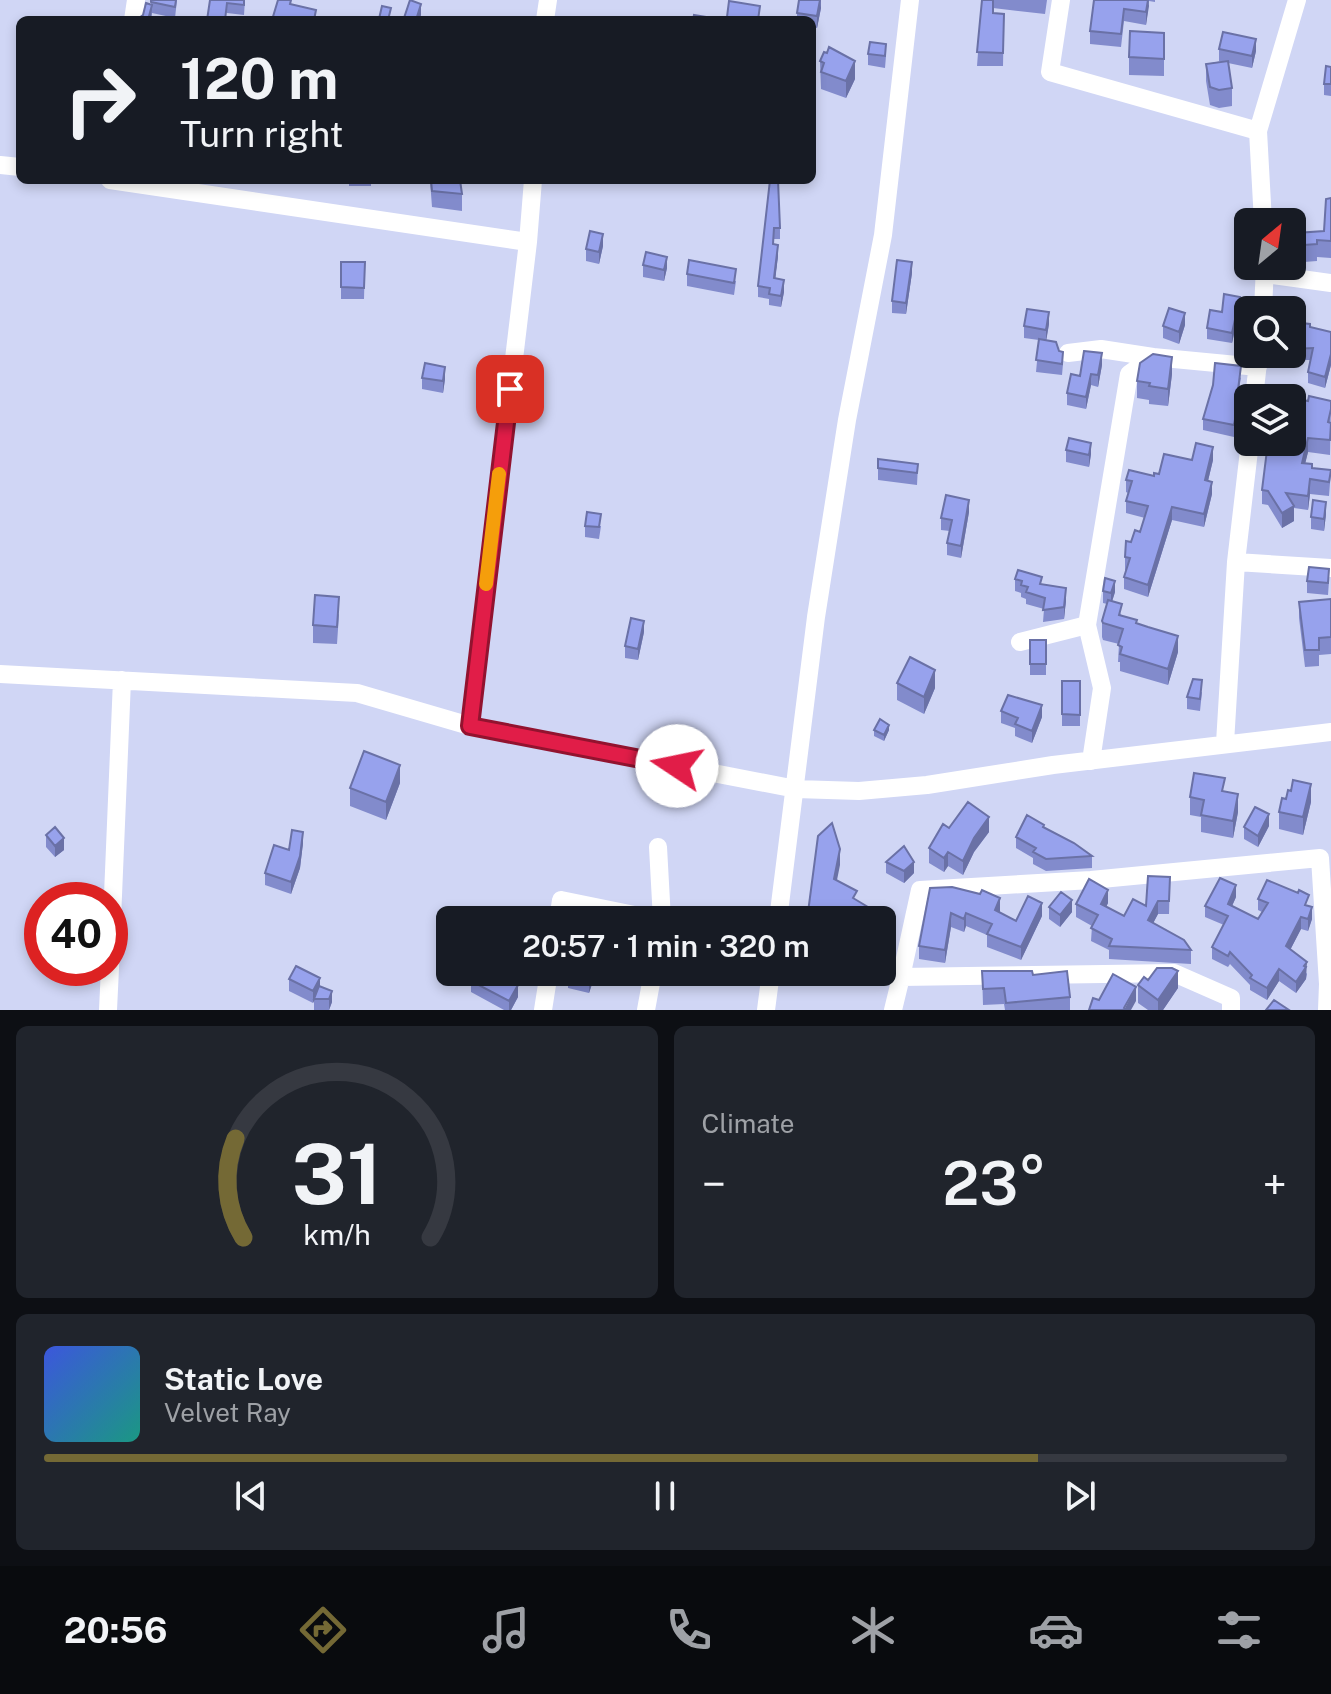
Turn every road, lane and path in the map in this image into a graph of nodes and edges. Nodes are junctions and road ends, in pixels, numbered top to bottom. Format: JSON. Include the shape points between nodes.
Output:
{"nodes":[{"id":1,"x":910,"y":0,"type":"edge"},
{"id":2,"x":1061,"y":0,"type":"edge"},
{"id":3,"x":1297,"y":0,"type":"edge"},
{"id":4,"x":1258,"y":131,"type":"junction"},
{"id":5,"x":175,"y":184,"type":"edge"},
{"id":6,"x":533,"y":184,"type":"edge"},
{"id":7,"x":207,"y":186,"type":"edge"},
{"id":8,"x":1262,"y":208,"type":"edge"},
{"id":9,"x":528,"y":242,"type":"junction"},
{"id":10,"x":1306,"y":278,"type":"edge"},
{"id":11,"x":1331,"y":283,"type":"edge"},
{"id":12,"x":1068,"y":353,"type":"dead end"},
{"id":13,"x":1153,"y":357,"type":"junction"},
{"id":14,"x":1234,"y":360,"type":"edge"},
{"id":15,"x":1248,"y":456,"type":"edge"},
{"id":16,"x":1236,"y":562,"type":"junction"},
{"id":17,"x":1331,"y":568,"type":"edge"},
{"id":18,"x":1087,"y":625,"type":"junction"},
{"id":19,"x":1020,"y":642,"type":"dead end"},
{"id":20,"x":0,"y":674,"type":"edge"},
{"id":21,"x":122,"y":680,"type":"junction"},
{"id":22,"x":470,"y":726,"type":"junction"},
{"id":23,"x":1331,"y":732,"type":"edge"},
{"id":24,"x":1225,"y":743,"type":"junction"},
{"id":25,"x":1091,"y":761,"type":"junction"},
{"id":26,"x":796,"y":789,"type":"junction"},
{"id":27,"x":658,"y":847,"type":"dead end"},
{"id":28,"x":114,"y":882,"type":"edge"},
{"id":29,"x":560,"y":906,"type":"edge"},
{"id":30,"x":591,"y":906,"type":"edge"},
{"id":31,"x":660,"y":906,"type":"edge"},
{"id":32,"x":780,"y":906,"type":"edge"},
{"id":33,"x":901,"y":977,"type":"junction"},
{"id":34,"x":1329,"y":984,"type":"edge"},
{"id":35,"x":109,"y":986,"type":"edge"},
{"id":36,"x":547,"y":986,"type":"edge"},
{"id":37,"x":650,"y":986,"type":"edge"},
{"id":38,"x":769,"y":986,"type":"edge"},
{"id":39,"x":108,"y":1010,"type":"edge"},
{"id":40,"x":543,"y":1010,"type":"edge"},
{"id":41,"x":646,"y":1010,"type":"edge"},
{"id":42,"x":766,"y":1010,"type":"edge"},
{"id":43,"x":893,"y":1010,"type":"edge"},
{"id":44,"x":1231,"y":1010,"type":"edge"},
{"id":45,"x":1327,"y":1010,"type":"edge"}],
"edges":[{"from":1,"to":26,"type":"street","via":[[883,235],[816,617]]},
{"from":2,"to":4,"type":"street","via":[[1050,72]]},
{"from":3,"to":4,"type":"street"},
{"from":4,"to":8,"type":"street"},
{"from":5,"to":7,"type":"street"},
{"from":6,"to":9,"type":"street"},
{"from":7,"to":9,"type":"street"},
{"from":9,"to":22,"type":"street"},
{"from":10,"to":11,"type":"street"},
{"from":12,"to":13,"type":"street","via":[[1101,349]]},
{"from":13,"to":14,"type":"street"},
{"from":13,"to":18,"type":"street","via":[[1129,374]]},
{"from":15,"to":16,"type":"street"},
{"from":16,"to":17,"type":"street"},
{"from":16,"to":24,"type":"street"},
{"from":18,"to":19,"type":"street"},
{"from":18,"to":25,"type":"street","via":[[1102,688]]},
{"from":20,"to":21,"type":"street"},
{"from":21,"to":22,"type":"street","via":[[357,693]]},
{"from":21,"to":28,"type":"street"},
{"from":22,"to":26,"type":"street"},
{"from":23,"to":24,"type":"street"},
{"from":24,"to":25,"type":"street"},
{"from":25,"to":26,"type":"street","via":[[927,785]]},
{"from":26,"to":32,"type":"street"},
{"from":27,"to":31,"type":"street"},
{"from":29,"to":30,"type":"street","via":[[561,900]]},
{"from":33,"to":34,"type":"street","via":[[920,890],[1320,858]]},
{"from":33,"to":43,"type":"street"},
{"from":33,"to":44,"type":"street","via":[[1174,973],[1231,998]]},
{"from":34,"to":45,"type":"street"},
{"from":35,"to":39,"type":"street"},
{"from":36,"to":40,"type":"street"},
{"from":37,"to":41,"type":"street"},
{"from":38,"to":42,"type":"street"}]}
